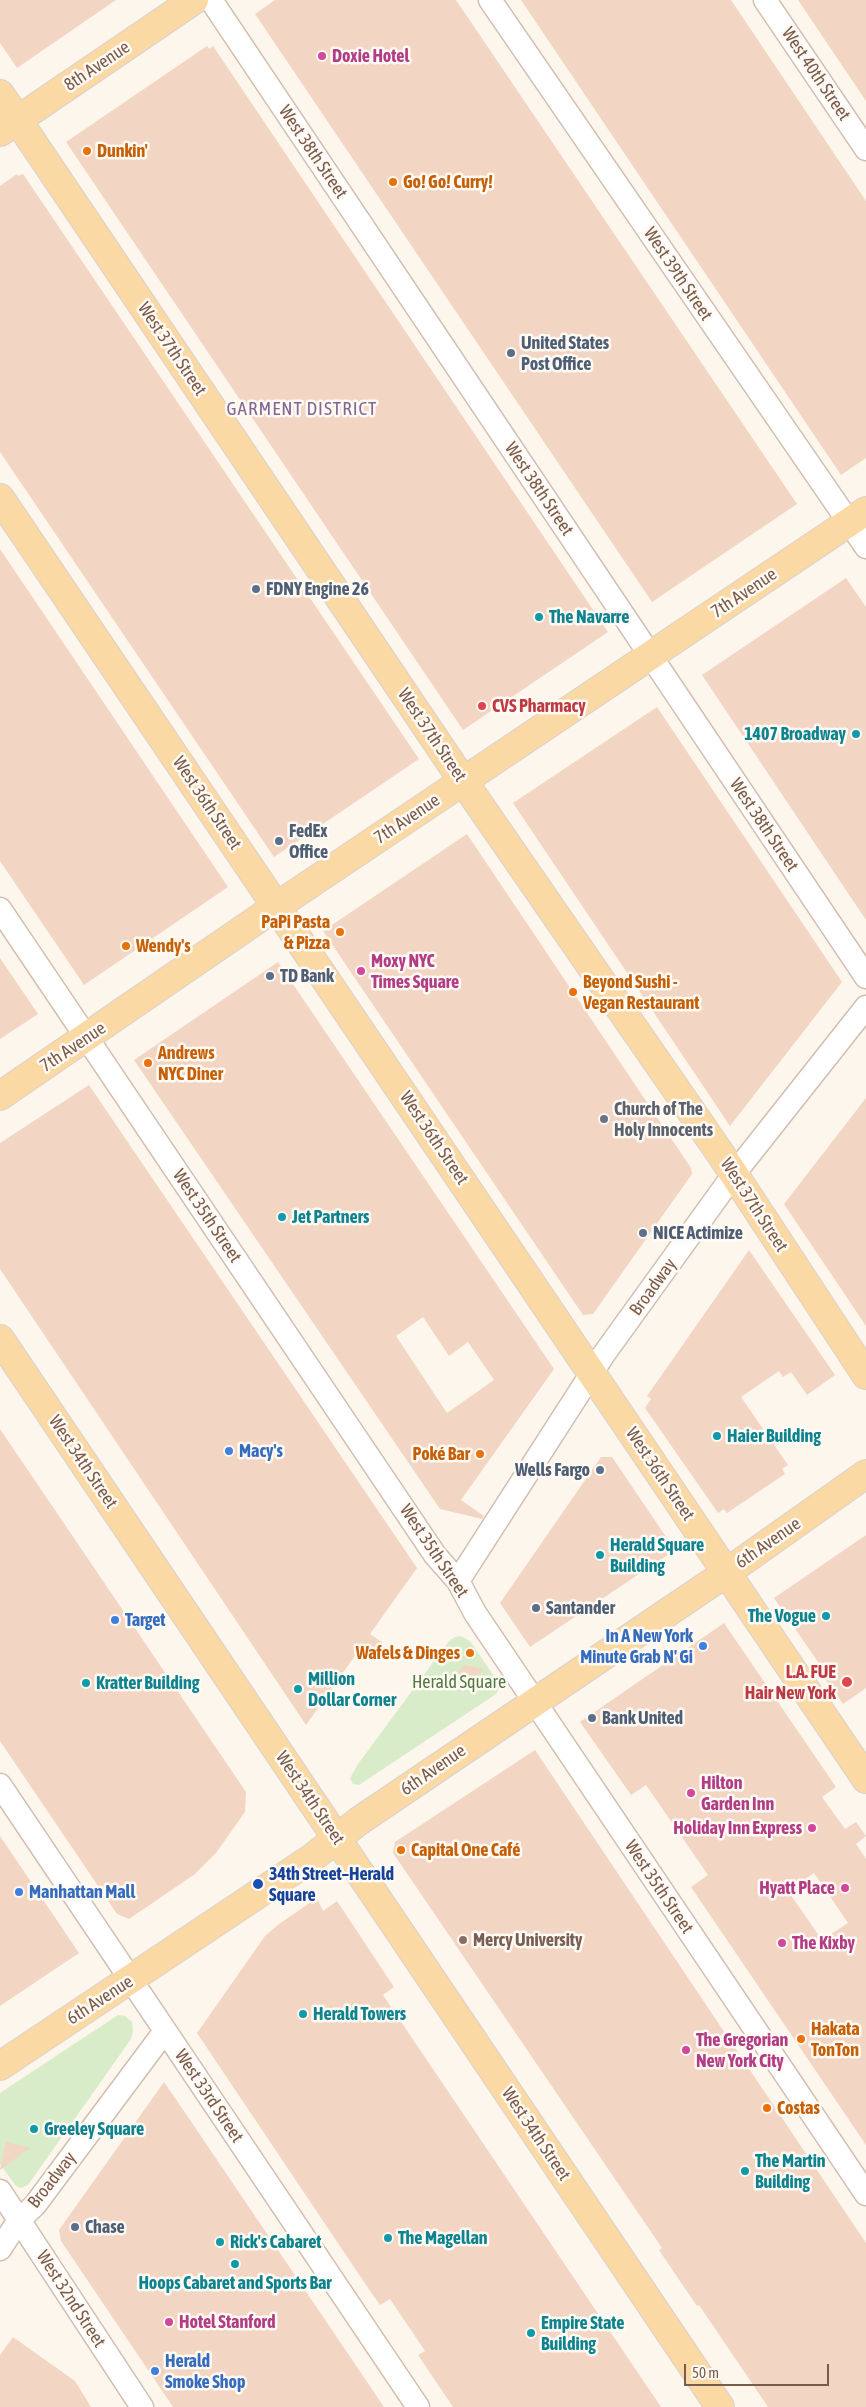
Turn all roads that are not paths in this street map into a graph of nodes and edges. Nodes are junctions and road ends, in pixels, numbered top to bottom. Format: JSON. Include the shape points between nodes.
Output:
{"nodes":[{"id":1,"x":194,"y":0,"type":"edge"},
{"id":2,"x":211,"y":0,"type":"edge"},
{"id":3,"x":490,"y":0,"type":"edge"},
{"id":4,"x":765,"y":0,"type":"edge"},
{"id":5,"x":0,"y":94,"type":"edge"},
{"id":6,"x":9,"y":126,"type":"edge"},
{"id":7,"x":866,"y":149,"type":"edge"},
{"id":8,"x":0,"y":498,"type":"edge"},
{"id":9,"x":857,"y":517,"type":"edge"},
{"id":10,"x":866,"y":547,"type":"edge"},
{"id":11,"x":650,"y":655,"type":"junction"},
{"id":12,"x":463,"y":781,"type":"junction"},
{"id":13,"x":277,"y":906,"type":"junction"},
{"id":14,"x":0,"y":909,"type":"edge"},
{"id":15,"x":866,"y":978,"type":"edge"},
{"id":16,"x":866,"y":1007,"type":"edge"},
{"id":17,"x":87,"y":1037,"type":"junction"},
{"id":18,"x":0,"y":1096,"type":"edge"},
{"id":19,"x":734,"y":1174,"type":"junction"},
{"id":20,"x":0,"y":1339,"type":"edge"},
{"id":21,"x":592,"y":1372,"type":"junction"},
{"id":22,"x":866,"y":1375,"type":"edge"},
{"id":23,"x":866,"y":1474,"type":"edge"},
{"id":24,"x":726,"y":1572,"type":"junction"},
{"id":25,"x":458,"y":1581,"type":"junction"},
{"id":26,"x":534,"y":1701,"type":"junction"},
{"id":27,"x":866,"y":1779,"type":"edge"},
{"id":28,"x":0,"y":1785,"type":"edge"},
{"id":29,"x":337,"y":1839,"type":"junction"},
{"id":30,"x":130,"y":1980,"type":"junction"},
{"id":31,"x":169,"y":2025,"type":"dead end"},
{"id":32,"x":0,"y":2066,"type":"edge"},
{"id":33,"x":0,"y":2191,"type":"edge"},
{"id":34,"x":866,"y":2194,"type":"edge"},
{"id":35,"x":19,"y":2220,"type":"junction"},
{"id":36,"x":0,"y":2250,"type":"edge"},
{"id":37,"x":142,"y":2407,"type":"edge"},
{"id":38,"x":418,"y":2407,"type":"edge"},
{"id":39,"x":720,"y":2407,"type":"edge"}],
"edges":[{"from":1,"to":6,"type":"main road","name":"8th Avenue"},
{"from":2,"to":11,"type":"street","name":"West 38th Street"},
{"from":3,"to":9,"type":"street","name":"West 39th Street"},
{"from":4,"to":7,"type":"street","name":"West 40th Street"},
{"from":5,"to":6,"type":"main road","name":"West 37th Street"},
{"from":6,"to":12,"type":"main road","name":"West 37th Street"},
{"from":8,"to":13,"type":"main road","name":"West 36th Street"},
{"from":9,"to":10,"type":"street","name":"West 39th Street"},
{"from":9,"to":11,"type":"main road","name":"7th Avenue"},
{"from":11,"to":12,"type":"main road","name":"7th Avenue"},
{"from":11,"to":15,"type":"street","name":"West 38th Street"},
{"from":12,"to":13,"type":"main road","name":"7th Avenue"},
{"from":12,"to":19,"type":"main road","name":"West 37th Street"},
{"from":13,"to":17,"type":"main road","name":"7th Avenue"},
{"from":13,"to":21,"type":"main road","name":"West 36th Street"},
{"from":14,"to":17,"type":"street","name":"West 35th Street"},
{"from":16,"to":19,"type":"street","name":"Broadway"},
{"from":17,"to":18,"type":"main road","name":"7th Avenue"},
{"from":17,"to":25,"type":"street","name":"West 35th Street","via":[[436,1555]]},
{"from":19,"to":21,"type":"street","name":"Broadway"},
{"from":19,"to":22,"type":"main road","name":"West 37th Street"},
{"from":20,"to":29,"type":"main road","name":"West 34th Street"},
{"from":21,"to":24,"type":"main road","name":"West 36th Street"},
{"from":21,"to":25,"type":"street","name":"Broadway"},
{"from":23,"to":24,"type":"main road","name":"6th Avenue"},
{"from":24,"to":26,"type":"main road","name":"6th Avenue"},
{"from":24,"to":27,"type":"main road","name":"West 36th Street"},
{"from":25,"to":26,"type":"street","name":"West 35th Street","via":[[475,1614]]},
{"from":26,"to":29,"type":"main road","name":"6th Avenue"},
{"from":26,"to":34,"type":"street","name":"West 35th Street"},
{"from":28,"to":30,"type":"street","name":"West 33rd Street"},
{"from":29,"to":30,"type":"main road","name":"6th Avenue"},
{"from":29,"to":39,"type":"main road","name":"West 34th Street"},
{"from":30,"to":32,"type":"main road","name":"6th Avenue"},
{"from":30,"to":38,"type":"street","name":"West 33rd Street"},
{"from":31,"to":35,"type":"street","name":"Broadway","via":[[35,2205]]},
{"from":33,"to":35,"type":"street","name":"West 32nd Street"},
{"from":35,"to":36,"type":"street","name":"Broadway"},
{"from":35,"to":37,"type":"street","name":"West 32nd Street"}]}
